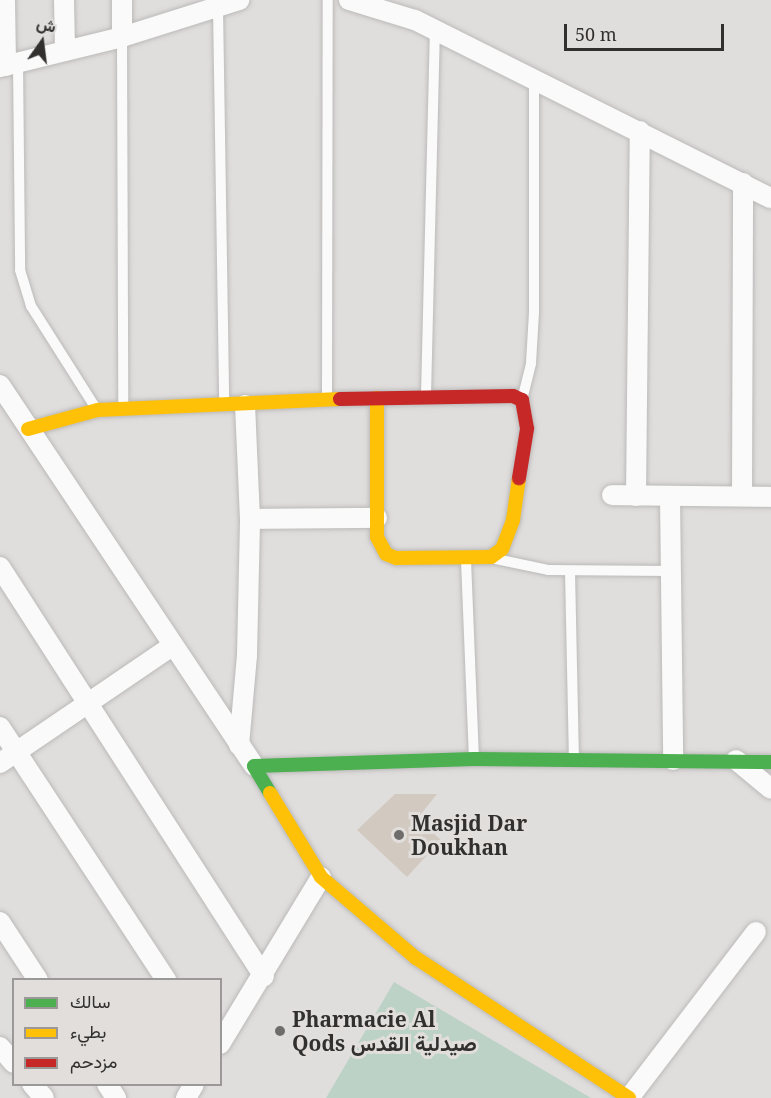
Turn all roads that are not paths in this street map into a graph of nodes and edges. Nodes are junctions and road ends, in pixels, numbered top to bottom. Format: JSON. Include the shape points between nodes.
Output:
{"nodes":[{"id":1,"x":5,"y":0,"type":"edge"},
{"id":2,"x":64,"y":0,"type":"edge"},
{"id":3,"x":122,"y":0,"type":"edge"},
{"id":4,"x":239,"y":0,"type":"edge"},
{"id":5,"x":328,"y":0,"type":"edge"},
{"id":6,"x":349,"y":0,"type":"edge"},
{"id":7,"x":218,"y":7,"type":"junction"},
{"id":8,"x":186,"y":9,"type":"edge"},
{"id":9,"x":435,"y":30,"type":"junction"},
{"id":10,"x":122,"y":37,"type":"junction"},
{"id":11,"x":65,"y":49,"type":"junction"},
{"id":12,"x":8,"y":66,"type":"edge"},
{"id":13,"x":534,"y":78,"type":"junction"},
{"id":14,"x":640,"y":131,"type":"junction"},
{"id":15,"x":743,"y":183,"type":"junction"},
{"id":16,"x":771,"y":198,"type":"edge"},
{"id":17,"x":0,"y":385,"type":"edge"},
{"id":18,"x":426,"y":396,"type":"junction"},
{"id":19,"x":377,"y":398,"type":"junction"},
{"id":20,"x":327,"y":399,"type":"junction"},
{"id":21,"x":522,"y":400,"type":"junction"},
{"id":22,"x":245,"y":405,"type":"junction"},
{"id":23,"x":224,"y":406,"type":"junction"},
{"id":24,"x":123,"y":408,"type":"junction"},
{"id":25,"x":98,"y":410,"type":"junction"},
{"id":26,"x":28,"y":429,"type":"junction"},
{"id":27,"x":612,"y":495,"type":"dead end"},
{"id":28,"x":636,"y":496,"type":"junction"},
{"id":29,"x":670,"y":496,"type":"junction"},
{"id":30,"x":742,"y":496,"type":"junction"},
{"id":31,"x":771,"y":497,"type":"edge"},
{"id":32,"x":377,"y":518,"type":"junction"},
{"id":33,"x":250,"y":519,"type":"junction"},
{"id":34,"x":491,"y":557,"type":"junction"},
{"id":35,"x":466,"y":560,"type":"junction"},
{"id":36,"x":0,"y":567,"type":"edge"},
{"id":37,"x":570,"y":571,"type":"junction"},
{"id":38,"x":671,"y":571,"type":"junction"},
{"id":39,"x":172,"y":646,"type":"junction"},
{"id":40,"x":86,"y":705,"type":"junction"},
{"id":41,"x":0,"y":727,"type":"edge"},
{"id":42,"x":239,"y":745,"type":"junction"},
{"id":43,"x":8,"y":758,"type":"edge"},
{"id":44,"x":574,"y":758,"type":"junction"},
{"id":45,"x":474,"y":759,"type":"junction"},
{"id":46,"x":673,"y":760,"type":"junction"},
{"id":47,"x":736,"y":760,"type":"junction"},
{"id":48,"x":771,"y":762,"type":"edge"},
{"id":49,"x":254,"y":766,"type":"junction"},
{"id":50,"x":771,"y":789,"type":"edge"},
{"id":51,"x":321,"y":877,"type":"junction"},
{"id":52,"x":0,"y":922,"type":"edge"},
{"id":53,"x":756,"y":932,"type":"dead end"},
{"id":54,"x":264,"y":976,"type":"junction"},
{"id":55,"x":37,"y":978,"type":"edge"},
{"id":56,"x":165,"y":978,"type":"edge"},
{"id":57,"x":222,"y":1041,"type":"edge"},
{"id":58,"x":0,"y":1047,"type":"edge"},
{"id":59,"x":12,"y":1061,"type":"edge"},
{"id":60,"x":34,"y":1086,"type":"edge"},
{"id":61,"x":44,"y":1098,"type":"edge"},
{"id":62,"x":629,"y":1098,"type":"edge"}],
"edges":[{"from":1,"to":12,"type":"street"},
{"from":2,"to":11,"type":"street"},
{"from":3,"to":10,"type":"street"},
{"from":4,"to":7,"type":"street"},
{"from":5,"to":20,"type":"lane"},
{"from":6,"to":9,"type":"street"},
{"from":7,"to":8,"type":"street"},
{"from":7,"to":23,"type":"lane"},
{"from":8,"to":10,"type":"street"},
{"from":9,"to":13,"type":"street"},
{"from":9,"to":18,"type":"lane"},
{"from":10,"to":11,"type":"street"},
{"from":10,"to":24,"type":"lane"},
{"from":11,"to":12,"type":"street"},
{"from":12,"to":25,"type":"lane","via":[[20,270],[31,306]]},
{"from":13,"to":14,"type":"street"},
{"from":13,"to":21,"type":"lane","via":[[534,313],[531,363]]},
{"from":14,"to":15,"type":"street"},
{"from":14,"to":28,"type":"street"},
{"from":15,"to":16,"type":"street"},
{"from":15,"to":30,"type":"street"},
{"from":17,"to":26,"type":"street"},
{"from":18,"to":19,"type":"street"},
{"from":18,"to":21,"type":"street","via":[[502,394]]},
{"from":19,"to":20,"type":"street"},
{"from":19,"to":32,"type":"street"},
{"from":20,"to":22,"type":"street"},
{"from":21,"to":34,"type":"street","via":[[527,429],[513,520],[502,549]]},
{"from":22,"to":23,"type":"street"},
{"from":22,"to":33,"type":"street"},
{"from":23,"to":24,"type":"street"},
{"from":24,"to":25,"type":"street"},
{"from":25,"to":26,"type":"street"},
{"from":26,"to":39,"type":"street"},
{"from":27,"to":28,"type":"street"},
{"from":28,"to":29,"type":"street"},
{"from":29,"to":30,"type":"street"},
{"from":29,"to":38,"type":"street"},
{"from":30,"to":31,"type":"street"},
{"from":32,"to":33,"type":"street"},
{"from":32,"to":35,"type":"street","via":[[377,537],[386,554],[396,558]]},
{"from":33,"to":42,"type":"street","via":[[247,655]]},
{"from":34,"to":35,"type":"street"},
{"from":34,"to":37,"type":"lane","via":[[514,566]]},
{"from":35,"to":45,"type":"lane"},
{"from":36,"to":40,"type":"street"},
{"from":37,"to":38,"type":"lane"},
{"from":37,"to":44,"type":"lane"},
{"from":38,"to":46,"type":"street"},
{"from":39,"to":40,"type":"street"},
{"from":39,"to":42,"type":"street"},
{"from":40,"to":43,"type":"street"},
{"from":40,"to":54,"type":"street"},
{"from":41,"to":43,"type":"street"},
{"from":42,"to":49,"type":"street"},
{"from":43,"to":56,"type":"street"},
{"from":44,"to":45,"type":"street"},
{"from":44,"to":46,"type":"street"},
{"from":45,"to":49,"type":"street"},
{"from":46,"to":47,"type":"street"},
{"from":47,"to":48,"type":"street"},
{"from":47,"to":50,"type":"street"},
{"from":49,"to":51,"type":"street"},
{"from":51,"to":54,"type":"street"},
{"from":51,"to":62,"type":"street","via":[[416,958]]},
{"from":52,"to":55,"type":"street"},
{"from":53,"to":62,"type":"street"},
{"from":54,"to":57,"type":"street"},
{"from":58,"to":59,"type":"street"},
{"from":60,"to":61,"type":"street"}]}
